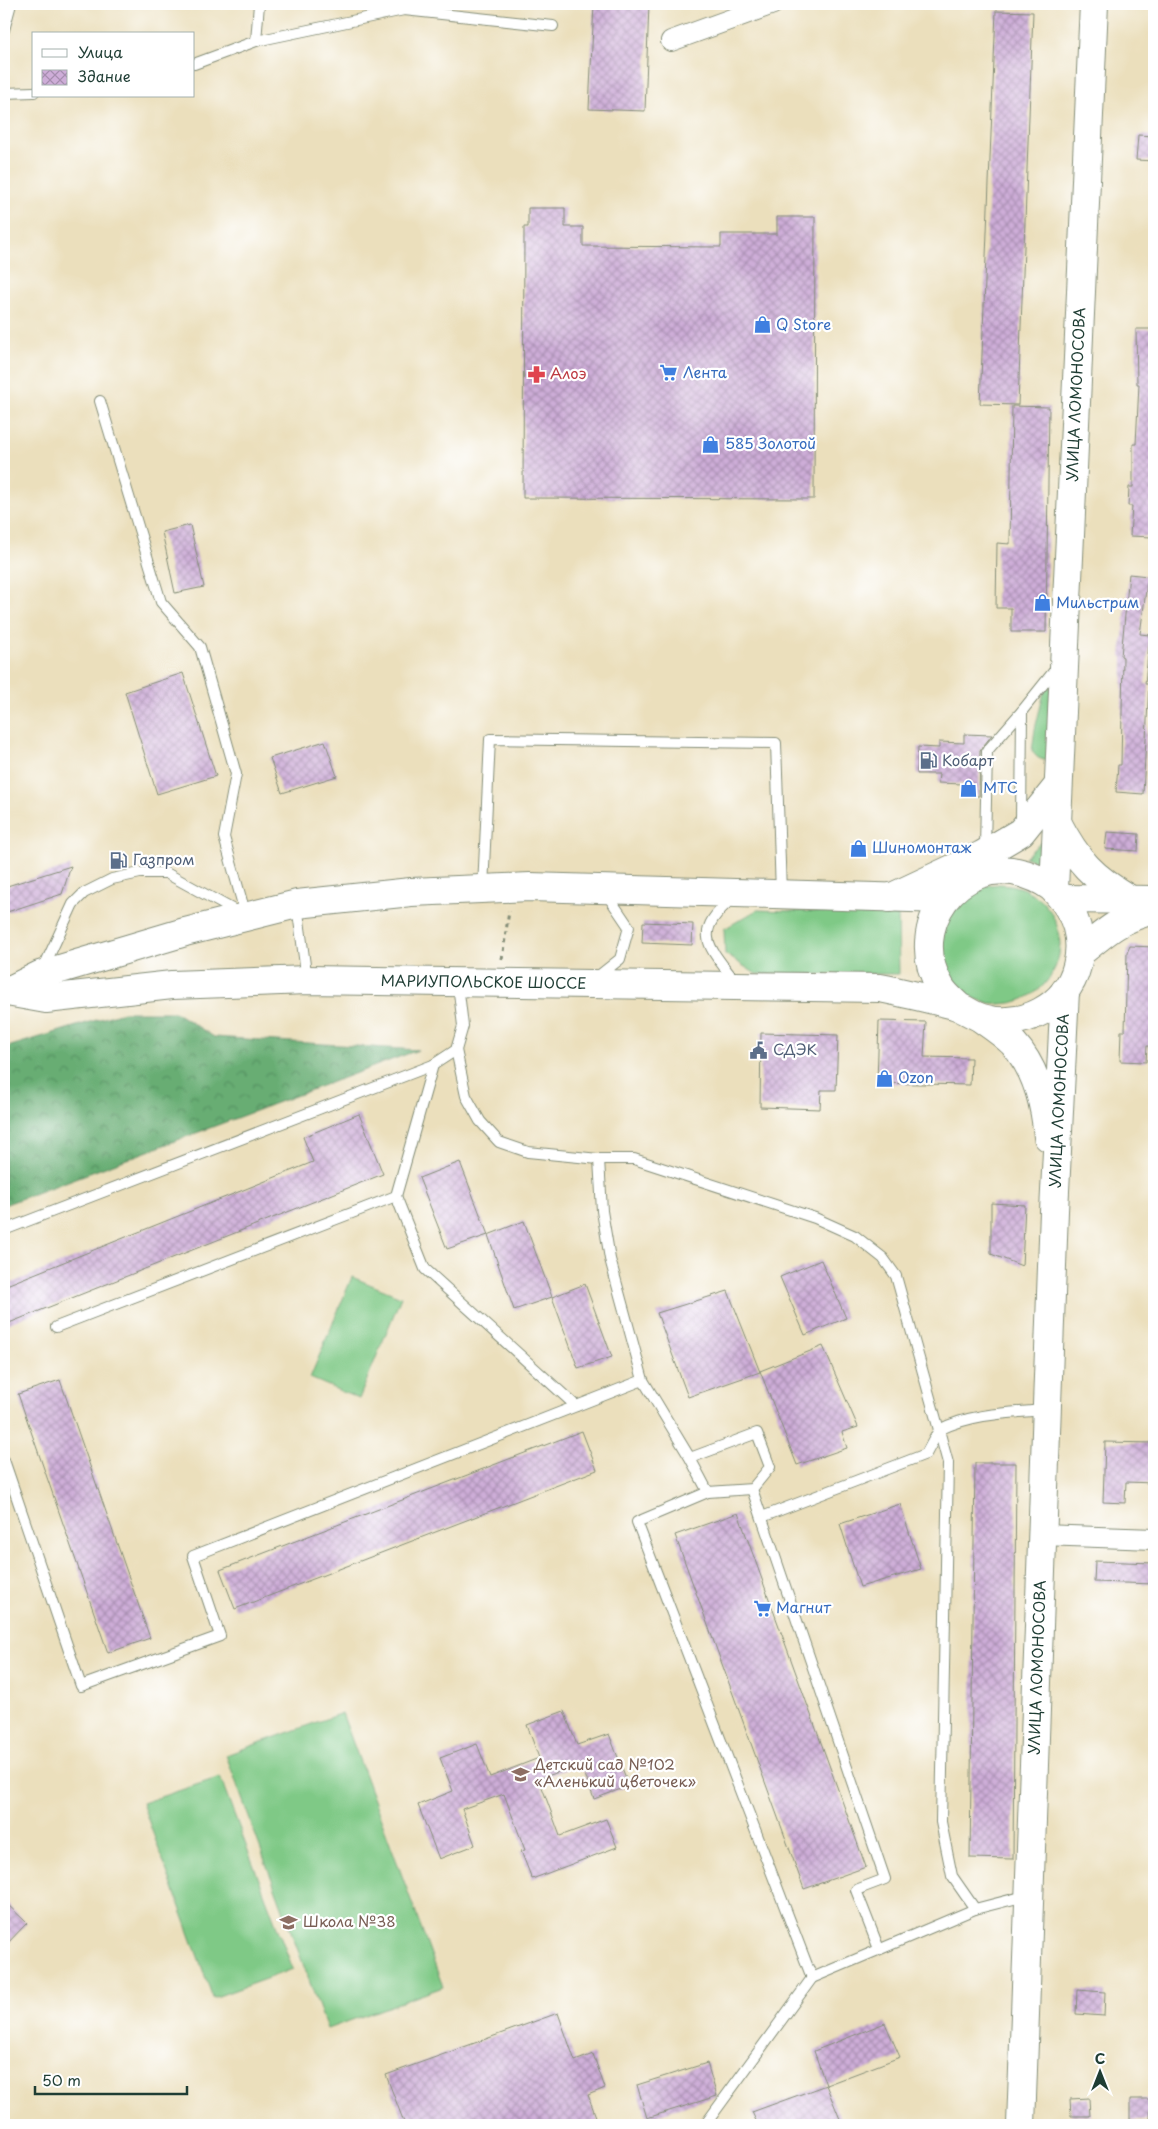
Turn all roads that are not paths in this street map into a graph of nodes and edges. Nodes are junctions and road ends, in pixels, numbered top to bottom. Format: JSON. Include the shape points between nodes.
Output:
{"nodes":[{"id":1,"x":11,"y":4,"type":"edge"},
{"id":2,"x":259,"y":4,"type":"edge"},
{"id":3,"x":773,"y":4,"type":"edge"},
{"id":4,"x":1094,"y":4,"type":"edge"},
{"id":5,"x":553,"y":26,"type":"dead end"},
{"id":6,"x":4,"y":30,"type":"edge"},
{"id":7,"x":256,"y":41,"type":"junction"},
{"id":8,"x":671,"y":41,"type":"dead end"},
{"id":9,"x":195,"y":64,"type":"edge"},
{"id":10,"x":4,"y":92,"type":"edge"},
{"id":11,"x":32,"y":92,"type":"edge"},
{"id":12,"x":100,"y":401,"type":"dead end"},
{"id":13,"x":1064,"y":659,"type":"junction"},
{"id":14,"x":1022,"y":711,"type":"junction"},
{"id":15,"x":1058,"y":786,"type":"junction"},
{"id":16,"x":1057,"y":822,"type":"junction"},
{"id":17,"x":1021,"y":832,"type":"junction"},
{"id":18,"x":985,"y":853,"type":"junction"},
{"id":19,"x":483,"y":889,"type":"junction"},
{"id":20,"x":603,"y":889,"type":"junction"},
{"id":21,"x":738,"y":893,"type":"junction"},
{"id":22,"x":781,"y":894,"type":"junction"},
{"id":23,"x":1059,"y":894,"type":"junction"},
{"id":24,"x":890,"y":898,"type":"junction"},
{"id":25,"x":944,"y":899,"type":"junction"},
{"id":26,"x":1146,"y":903,"type":"edge"},
{"id":27,"x":296,"y":904,"type":"junction"},
{"id":28,"x":246,"y":917,"type":"junction"},
{"id":29,"x":1080,"y":953,"type":"junction"},
{"id":30,"x":40,"y":975,"type":"junction"},
{"id":31,"x":307,"y":980,"type":"junction"},
{"id":32,"x":458,"y":981,"type":"junction"},
{"id":33,"x":589,"y":983,"type":"junction"},
{"id":34,"x":737,"y":986,"type":"junction"},
{"id":35,"x":1066,"y":991,"type":"junction"},
{"id":36,"x":5,"y":993,"type":"edge"},
{"id":37,"x":958,"y":1006,"type":"junction"},
{"id":38,"x":982,"y":1019,"type":"junction"},
{"id":39,"x":456,"y":1050,"type":"junction"},
{"id":40,"x":432,"y":1065,"type":"junction"},
{"id":41,"x":599,"y":1159,"type":"junction"},
{"id":42,"x":396,"y":1196,"type":"junction"},
{"id":43,"x":1054,"y":1211,"type":"junction"},
{"id":44,"x":4,"y":1230,"type":"edge"},
{"id":45,"x":56,"y":1327,"type":"dead end"},
{"id":46,"x":643,"y":1380,"type":"junction"},
{"id":47,"x":576,"y":1406,"type":"junction"},
{"id":48,"x":1047,"y":1410,"type":"junction"},
{"id":49,"x":939,"y":1430,"type":"junction"},
{"id":50,"x":690,"y":1458,"type":"junction"},
{"id":51,"x":4,"y":1460,"type":"edge"},
{"id":52,"x":752,"y":1489,"type":"junction"},
{"id":53,"x":708,"y":1492,"type":"junction"},
{"id":54,"x":762,"y":1517,"type":"junction"},
{"id":55,"x":1042,"y":1535,"type":"junction"},
{"id":56,"x":1154,"y":1539,"type":"edge"},
{"id":57,"x":1030,"y":1894,"type":"junction"},
{"id":58,"x":975,"y":1909,"type":"junction"},
{"id":59,"x":879,"y":1949,"type":"junction"},
{"id":60,"x":812,"y":1978,"type":"junction"},
{"id":61,"x":705,"y":2125,"type":"edge"},
{"id":62,"x":1022,"y":2125,"type":"edge"}],
"edges":[{"from":1,"to":6,"type":"lane"},
{"from":2,"to":7,"type":"lane"},
{"from":3,"to":8,"type":"street"},
{"from":4,"to":13,"type":"main road","name":"УЛИЦА ЛОМОНОСОВА"},
{"from":5,"to":7,"type":"lane","via":[[404,10]]},
{"from":7,"to":9,"type":"lane"},
{"from":10,"to":11,"type":"lane"},
{"from":12,"to":28,"type":"lane","via":[[161,602],[200,647],[236,774],[224,837]]},
{"from":13,"to":14,"type":"lane"},
{"from":13,"to":15,"type":"main road","name":"УЛИЦА ЛОМОНОСОВА"},
{"from":14,"to":17,"type":"lane"},
{"from":14,"to":18,"type":"lane","via":[[987,751]]},
{"from":15,"to":16,"type":"main road","name":"УЛИЦА ЛОМОНОСОВА"},
{"from":15,"to":17,"type":"main road"},
{"from":16,"to":23,"type":"main road","name":"УЛИЦА ЛОМОНОСОВА"},
{"from":16,"to":26,"type":"main road","via":[[1070,849],[1090,873],[1110,888]]},
{"from":17,"to":18,"type":"main road"},
{"from":18,"to":24,"type":"main road"},
{"from":19,"to":20,"type":"main road","name":"МАРИУПОЛЬСКОЕ ШОССЕ"},
{"from":19,"to":22,"type":"lane","via":[[490,739],[776,743]]},
{"from":19,"to":27,"type":"main road","name":"МАРИУПОЛЬСКОЕ ШОССЕ","via":[[410,892]]},
{"from":20,"to":21,"type":"main road","name":"МАРИУПОЛЬСКОЕ ШОССЕ"},
{"from":20,"to":33,"type":"lane","via":[[629,927],[620,959]]},
{"from":21,"to":22,"type":"main road","name":"МАРИУПОЛЬСКОЕ ШОССЕ"},
{"from":21,"to":34,"type":"lane","via":[[715,913],[706,931],[708,945]]},
{"from":22,"to":24,"type":"main road","name":"МАРИУПОЛЬСКОЕ ШОССЕ"},
{"from":23,"to":25,"type":"main road","via":[[1036,877],[996,871],[964,882]]},
{"from":23,"to":26,"type":"main road"},
{"from":23,"to":29,"type":"main road","via":[[1077,924]]},
{"from":24,"to":25,"type":"main road","name":"МАРИУПОЛЬСКОЕ ШОССЕ"},
{"from":25,"to":37,"type":"main road","via":[[934,918],[928,952],[940,987]]},
{"from":26,"to":29,"type":"main road","via":[[1136,914],[1112,926]]},
{"from":27,"to":28,"type":"main road","name":"МАРИУПОЛЬСКОЕ ШОССЕ"},
{"from":27,"to":31,"type":"lane"},
{"from":28,"to":30,"type":"main road","name":"МАРИУПОЛЬСКОЕ ШОССЕ"},
{"from":28,"to":30,"type":"lane","via":[[166,873],[140,873],[112,880],[84,893],[74,904]]},
{"from":29,"to":35,"type":"main road"},
{"from":30,"to":36,"type":"main road","name":"МАРИУПОЛЬСКОЕ ШОССЕ"},
{"from":31,"to":32,"type":"main road","name":"МАРИУПОЛЬСКОЕ ШОССЕ"},
{"from":31,"to":36,"type":"main road","name":"МАРИУПОЛЬСКОЕ ШОССЕ","via":[[172,985],[46,999]]},
{"from":32,"to":33,"type":"main road","name":"МАРИУПОЛЬСКОЕ ШОССЕ"},
{"from":32,"to":39,"type":"lane","via":[[463,1026]]},
{"from":33,"to":34,"type":"main road","name":"МАРИУПОЛЬСКОЕ ШОССЕ"},
{"from":34,"to":37,"type":"main road","name":"МАРИУПОЛЬСКОЕ ШОССЕ","via":[[880,988]]},
{"from":35,"to":38,"type":"main road","via":[[1051,1006],[1023,1019],[1008,1022]]},
{"from":35,"to":43,"type":"main road","name":"УЛИЦА ЛОМОНОСОВА"},
{"from":37,"to":38,"type":"main road"},
{"from":38,"to":43,"type":"main road","name":"УЛИЦА ЛОМОНОСОВА","via":[[1012,1042],[1029,1065],[1037,1084],[1047,1126]]},
{"from":39,"to":40,"type":"lane"},
{"from":39,"to":41,"type":"lane","via":[[466,1096],[480,1121],[499,1142],[528,1152]]},
{"from":40,"to":42,"type":"lane"},
{"from":40,"to":44,"type":"lane"},
{"from":41,"to":46,"type":"lane","via":[[602,1211],[610,1259]]},
{"from":41,"to":49,"type":"lane","via":[[634,1159],[815,1218],[855,1236],[883,1258],[896,1276]]},
{"from":42,"to":45,"type":"lane"},
{"from":42,"to":47,"type":"lane","via":[[425,1269]]},
{"from":43,"to":48,"type":"main road","name":"УЛИЦА ЛОМОНОСОВА"},
{"from":46,"to":47,"type":"lane"},
{"from":46,"to":50,"type":"lane"},
{"from":47,"to":51,"type":"lane","via":[[193,1556],[220,1636],[81,1686]]},
{"from":48,"to":49,"type":"lane","via":[[981,1416]]},
{"from":48,"to":55,"type":"main road","name":"УЛИЦА ЛОМОНОСОВА"},
{"from":49,"to":54,"type":"lane","via":[[926,1454]]},
{"from":49,"to":58,"type":"lane","via":[[948,1463],[940,1822],[952,1876]]},
{"from":50,"to":52,"type":"lane","via":[[757,1433],[770,1467]]},
{"from":50,"to":53,"type":"lane"},
{"from":52,"to":53,"type":"lane"},
{"from":52,"to":54,"type":"lane"},
{"from":53,"to":60,"type":"lane","via":[[637,1522]]},
{"from":54,"to":59,"type":"lane","via":[[884,1879],[856,1890]]},
{"from":55,"to":56,"type":"street"},
{"from":55,"to":57,"type":"main road","name":"УЛИЦА ЛОМОНОСОВА"},
{"from":57,"to":58,"type":"lane"},
{"from":57,"to":62,"type":"main road","name":"УЛИЦА ЛОМОНОСОВА"},
{"from":58,"to":59,"type":"lane"},
{"from":59,"to":60,"type":"lane"},
{"from":60,"to":61,"type":"lane"}]}
